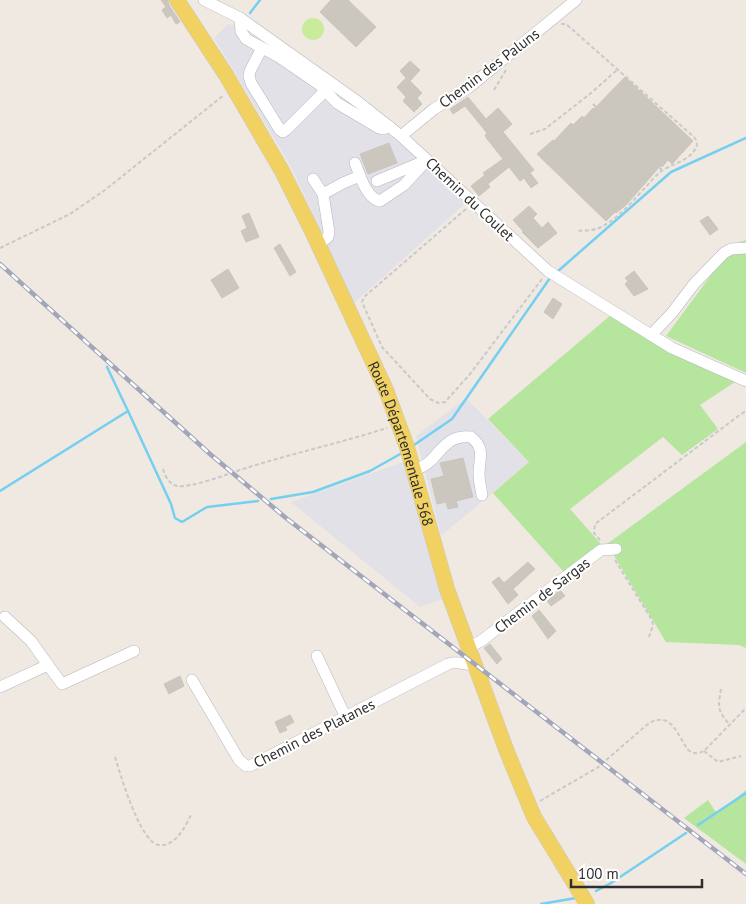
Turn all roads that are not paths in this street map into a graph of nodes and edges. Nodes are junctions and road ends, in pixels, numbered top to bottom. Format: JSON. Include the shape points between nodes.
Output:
{"nodes":[{"id":1,"x":177,"y":0,"type":"edge"},
{"id":2,"x":204,"y":0,"type":"edge"},
{"id":3,"x":576,"y":0,"type":"edge"},
{"id":4,"x":240,"y":18,"type":"junction"},
{"id":5,"x":262,"y":48,"type":"junction"},
{"id":6,"x":325,"y":91,"type":"junction"},
{"id":7,"x":389,"y":126,"type":"junction"},
{"id":8,"x":401,"y":136,"type":"junction"},
{"id":9,"x":427,"y":160,"type":"junction"},
{"id":10,"x":355,"y":163,"type":"dead end"},
{"id":11,"x":360,"y":176,"type":"junction"},
{"id":12,"x":313,"y":179,"type":"dead end"},
{"id":13,"x":377,"y":181,"type":"dead end"},
{"id":14,"x":323,"y":194,"type":"junction"},
{"id":15,"x":318,"y":245,"type":"junction"},
{"id":16,"x":746,"y":248,"type":"edge"},
{"id":17,"x":651,"y":334,"type":"junction"},
{"id":18,"x":746,"y":381,"type":"edge"},
{"id":19,"x":414,"y":470,"type":"junction"},
{"id":20,"x":482,"y":495,"type":"dead end"},
{"id":21,"x":611,"y":549,"type":"road end"},
{"id":22,"x":5,"y":617,"type":"dead end"},
{"id":23,"x":469,"y":647,"type":"junction"},
{"id":24,"x":134,"y":651,"type":"dead end"},
{"id":25,"x":317,"y":656,"type":"dead end"},
{"id":26,"x":475,"y":664,"type":"junction"},
{"id":27,"x":48,"y":665,"type":"junction"},
{"id":28,"x":192,"y":680,"type":"dead end"},
{"id":29,"x":0,"y":687,"type":"edge"},
{"id":30,"x":346,"y":718,"type":"junction"},
{"id":31,"x":587,"y":904,"type":"edge"}],
"edges":[{"from":1,"to":15,"type":"main road","name":"Route Départementale 568","via":[[234,88],[282,171]]},
{"from":2,"to":4,"type":"street","name":"Chemin du Coulet"},
{"from":3,"to":8,"type":"street","name":"Chemin des Paluns","via":[[468,88],[434,109]]},
{"from":4,"to":5,"type":"street","via":[[242,35]]},
{"from":4,"to":7,"type":"street","name":"Chemin du Coulet"},
{"from":5,"to":6,"type":"street"},
{"from":5,"to":6,"type":"street","via":[[250,72],[250,83],[280,130],[286,130]]},
{"from":6,"to":7,"type":"street","via":[[337,103],[379,128]]},
{"from":7,"to":8,"type":"street","name":"Chemin du Coulet"},
{"from":8,"to":9,"type":"street","name":"Chemin du Coulet"},
{"from":9,"to":11,"type":"street","via":[[404,185],[380,201],[371,196]]},
{"from":9,"to":13,"type":"street"},
{"from":9,"to":17,"type":"street","name":"Chemin du Coulet","via":[[548,271]]},
{"from":10,"to":11,"type":"street"},
{"from":11,"to":14,"type":"street"},
{"from":12,"to":14,"type":"street"},
{"from":14,"to":15,"type":"street","via":[[329,232]]},
{"from":15,"to":19,"type":"main road","name":"Route Départementale 568","via":[[386,390]]},
{"from":16,"to":17,"type":"street","via":[[731,249],[724,254]]},
{"from":17,"to":18,"type":"street","name":"Chemin du Coulet","via":[[672,348]]},
{"from":19,"to":20,"type":"street","via":[[427,465],[456,437],[471,437],[481,450],[479,473]]},
{"from":19,"to":23,"type":"main road","name":"Route Départementale 568","via":[[439,563]]},
{"from":21,"to":23,"type":"street","name":"Chemin de Sargas","via":[[601,550],[482,641]]},
{"from":22,"to":27,"type":"street","via":[[31,641]]},
{"from":23,"to":26,"type":"main road","name":"Route Départementale 568"},
{"from":24,"to":27,"type":"street","via":[[62,684]]},
{"from":25,"to":30,"type":"street"},
{"from":26,"to":30,"type":"street","name":"Chemin des Platanes","via":[[448,664]]},
{"from":26,"to":31,"type":"main road","name":"Route Départementale 568","via":[[530,808]]},
{"from":27,"to":29,"type":"street"},
{"from":28,"to":30,"type":"street","name":"Chemin des Platanes","via":[[239,760],[246,766],[255,765]]}]}
